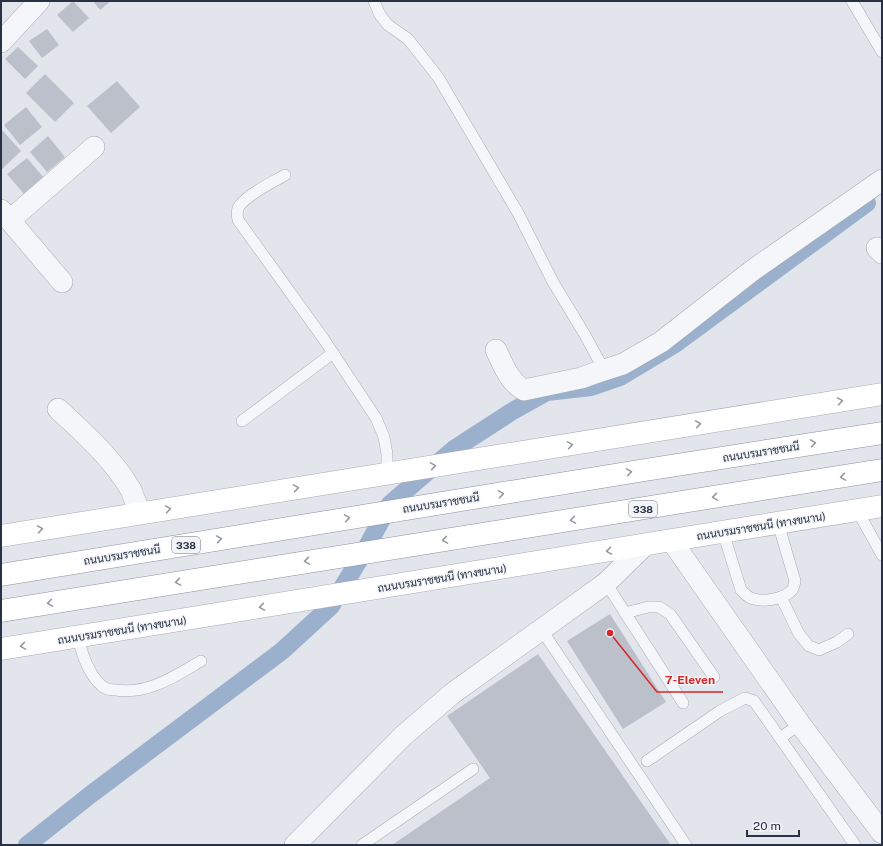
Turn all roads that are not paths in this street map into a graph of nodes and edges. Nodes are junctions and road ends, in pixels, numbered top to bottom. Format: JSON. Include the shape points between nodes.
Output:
{"nodes":[{"id":1,"x":40,"y":1,"type":"edge"},
{"id":2,"x":374,"y":1,"type":"edge"},
{"id":3,"x":852,"y":1,"type":"edge"},
{"id":4,"x":1,"y":42,"type":"edge"},
{"id":5,"x":882,"y":52,"type":"edge"},
{"id":6,"x":94,"y":147,"type":"dead end"},
{"id":7,"x":285,"y":175,"type":"dead end"},
{"id":8,"x":882,"y":180,"type":"edge"},
{"id":9,"x":5,"y":215,"type":"edge"},
{"id":10,"x":62,"y":282,"type":"dead end"},
{"id":11,"x":496,"y":350,"type":"dead end"},
{"id":12,"x":333,"y":353,"type":"junction"},
{"id":13,"x":604,"y":370,"type":"junction"},
{"id":14,"x":882,"y":394,"type":"edge"},
{"id":15,"x":58,"y":409,"type":"dead end"},
{"id":16,"x":242,"y":421,"type":"dead end"},
{"id":17,"x":882,"y":433,"type":"edge"},
{"id":18,"x":882,"y":470,"type":"edge"},
{"id":19,"x":391,"y":473,"type":"junction"},
{"id":20,"x":882,"y":506,"type":"edge"},
{"id":21,"x":857,"y":510,"type":"junction"},
{"id":22,"x":140,"y":513,"type":"junction"},
{"id":23,"x":778,"y":523,"type":"junction"},
{"id":24,"x":723,"y":532,"type":"junction"},
{"id":25,"x":1,"y":536,"type":"edge"},
{"id":26,"x":671,"y":540,"type":"junction"},
{"id":27,"x":645,"y":545,"type":"junction"},
{"id":28,"x":882,"y":555,"type":"edge"},
{"id":29,"x":1,"y":575,"type":"edge"},
{"id":30,"x":606,"y":583,"type":"junction"},
{"id":31,"x":781,"y":596,"type":"junction"},
{"id":32,"x":1,"y":611,"type":"edge"},
{"id":33,"x":625,"y":613,"type":"junction"},
{"id":34,"x":541,"y":629,"type":"junction"},
{"id":35,"x":848,"y":634,"type":"dead end"},
{"id":36,"x":78,"y":637,"type":"junction"},
{"id":37,"x":1,"y":650,"type":"edge"},
{"id":38,"x":201,"y":661,"type":"dead end"},
{"id":39,"x":714,"y":677,"type":"dead end"},
{"id":40,"x":684,"y":703,"type":"dead end"},
{"id":41,"x":800,"y":724,"type":"junction"},
{"id":42,"x":780,"y":738,"type":"junction"},
{"id":43,"x":648,"y":761,"type":"dead end"},
{"id":44,"x":473,"y":768,"type":"dead end"},
{"id":45,"x":882,"y":833,"type":"edge"},
{"id":46,"x":295,"y":845,"type":"edge"},
{"id":47,"x":362,"y":845,"type":"edge"},
{"id":48,"x":686,"y":845,"type":"edge"},
{"id":49,"x":855,"y":845,"type":"edge"}],
"edges":[{"from":1,"to":4,"type":"street"},
{"from":2,"to":13,"type":"lane","via":[[388,25],[408,39],[438,77],[518,213],[553,282]]},
{"from":3,"to":5,"type":"lane"},
{"from":6,"to":9,"type":"street"},
{"from":7,"to":12,"type":"lane","via":[[251,195],[239,206],[238,220]]},
{"from":8,"to":13,"type":"street","via":[[753,270],[661,342],[623,364]]},
{"from":9,"to":10,"type":"street"},
{"from":11,"to":13,"type":"street","via":[[505,370],[524,390],[581,378]]},
{"from":12,"to":16,"type":"lane"},
{"from":12,"to":19,"type":"lane","via":[[376,418],[384,437]]},
{"from":19,"to":14,"type":"main road","one_way":true},
{"from":15,"to":22,"type":"street","via":[[114,466],[130,490]]},
{"from":29,"to":17,"type":"main road","name":"ถนนบรมราชชนนี","number":"338","one_way":true},
{"from":18,"to":32,"type":"main road","number":"338","one_way":true},
{"from":22,"to":19,"type":"main road","one_way":true},
{"from":20,"to":21,"type":"main road","name":"ถนนบรมราชชนนี (ทางขนาน)"},
{"from":21,"to":23,"type":"main road","name":"ถนนบรมราชชนนี (ทางขนาน)"},
{"from":21,"to":28,"type":"lane"},
{"from":25,"to":22,"type":"main road","one_way":true},
{"from":23,"to":24,"type":"main road","name":"ถนนบรมราชชนนี (ทางขนาน)"},
{"from":23,"to":31,"type":"lane","via":[[794,581],[791,592]]},
{"from":24,"to":26,"type":"main road","name":"ถนนบรมราชชนนี (ทางขนาน)"},
{"from":24,"to":31,"type":"lane","via":[[741,590],[754,599],[768,600]]},
{"from":26,"to":27,"type":"main road","name":"ถนนบรมราชชนนี (ทางขนาน)"},
{"from":26,"to":41,"type":"street"},
{"from":27,"to":30,"type":"street"},
{"from":27,"to":36,"type":"main road","name":"ถนนบรมราชชนนี (ทางขนาน)","one_way":true},
{"from":30,"to":33,"type":"lane"},
{"from":30,"to":34,"type":"street"},
{"from":31,"to":35,"type":"lane","via":[[799,634],[809,646],[819,650]]},
{"from":33,"to":39,"type":"lane","via":[[659,607],[670,614]]},
{"from":33,"to":40,"type":"lane"},
{"from":34,"to":46,"type":"street","via":[[453,693],[409,730]]},
{"from":34,"to":48,"type":"lane"},
{"from":36,"to":37,"type":"main road","name":"ถนนบรมราชชนนี (ทางขนาน)","one_way":true},
{"from":36,"to":38,"type":"lane","via":[[82,655],[94,677],[103,687],[112,690],[135,691],[164,683]]},
{"from":41,"to":42,"type":"lane"},
{"from":41,"to":45,"type":"street"},
{"from":42,"to":43,"type":"lane","via":[[754,701],[745,698],[720,711]]},
{"from":42,"to":49,"type":"lane"},
{"from":44,"to":47,"type":"lane"}]}
